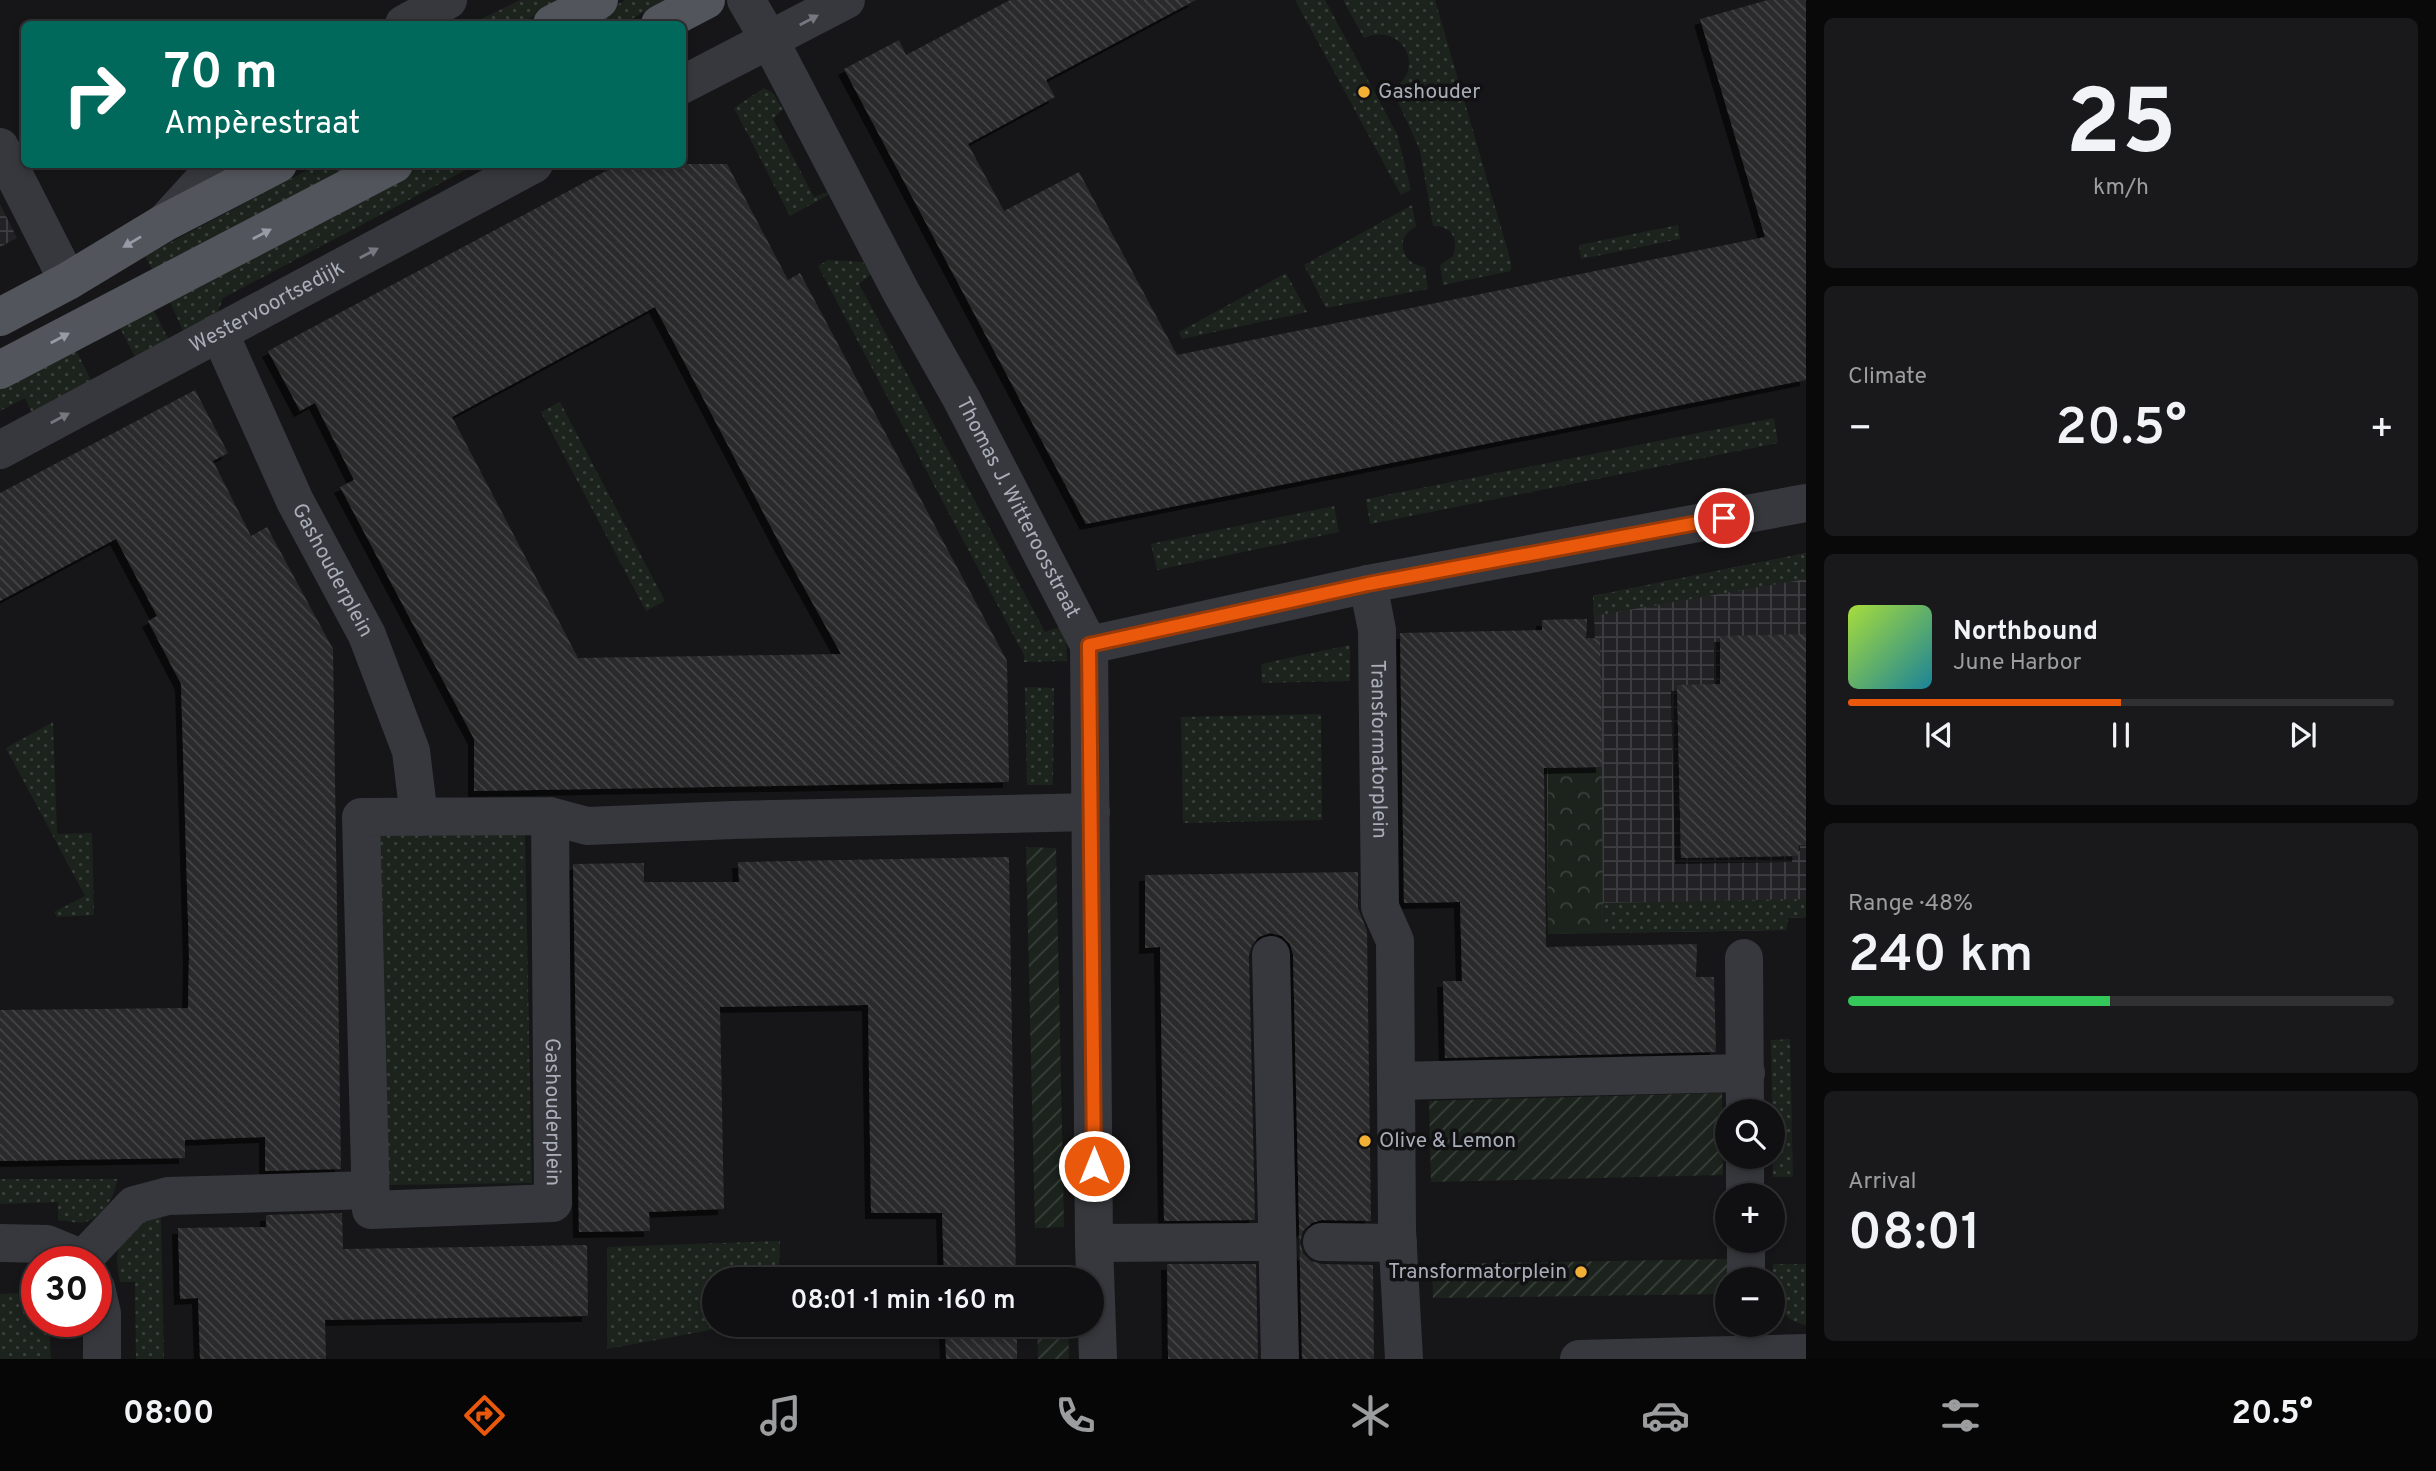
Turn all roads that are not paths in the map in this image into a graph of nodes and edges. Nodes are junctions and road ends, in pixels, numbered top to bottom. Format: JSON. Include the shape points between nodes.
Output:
{"nodes":[{"id":1,"x":448,"y":0,"type":"edge"},
{"id":2,"x":599,"y":0,"type":"edge"},
{"id":3,"x":706,"y":0,"type":"edge"},
{"id":4,"x":746,"y":0,"type":"edge"},
{"id":5,"x":846,"y":0,"type":"edge"},
{"id":6,"x":410,"y":21,"type":"edge"},
{"id":7,"x":558,"y":21,"type":"edge"},
{"id":8,"x":666,"y":21,"type":"edge"},
{"id":9,"x":770,"y":41,"type":"junction"},
{"id":10,"x":686,"y":83,"type":"edge"},
{"id":11,"x":0,"y":147,"type":"edge"},
{"id":12,"x":214,"y":168,"type":"edge"},
{"id":13,"x":270,"y":168,"type":"edge"},
{"id":14,"x":386,"y":168,"type":"edge"},
{"id":15,"x":526,"y":168,"type":"edge"},
{"id":16,"x":164,"y":223,"type":"junction"},
{"id":17,"x":68,"y":281,"type":"junction"},
{"id":18,"x":0,"y":317,"type":"edge"},
{"id":19,"x":219,"y":332,"type":"junction"},
{"id":20,"x":0,"y":370,"type":"edge"},
{"id":21,"x":0,"y":450,"type":"edge"},
{"id":22,"x":1806,"y":503,"type":"edge"},
{"id":23,"x":1368,"y":584,"type":"junction"},
{"id":24,"x":1089,"y":645,"type":"junction"},
{"id":25,"x":1091,"y":812,"type":"junction"},
{"id":26,"x":550,"y":816,"type":"junction"},
{"id":27,"x":419,"y":817,"type":"junction"},
{"id":28,"x":1271,"y":955,"type":"dead end"},
{"id":29,"x":1744,"y":958,"type":"dead end"},
{"id":30,"x":1746,"y":1073,"type":"junction"},
{"id":31,"x":1396,"y":1081,"type":"junction"},
{"id":32,"x":1745,"y":1099,"type":"edge"},
{"id":33,"x":370,"y":1190,"type":"junction"},
{"id":34,"x":1259,"y":1242,"type":"dead end"},
{"id":35,"x":1322,"y":1242,"type":"dead end"},
{"id":36,"x":0,"y":1243,"type":"edge"},
{"id":37,"x":1094,"y":1243,"type":"junction"},
{"id":38,"x":1398,"y":1243,"type":"junction"},
{"id":39,"x":50,"y":1246,"type":"edge"},
{"id":40,"x":105,"y":1246,"type":"edge"},
{"id":41,"x":102,"y":1337,"type":"edge"},
{"id":42,"x":1748,"y":1339,"type":"edge"},
{"id":43,"x":1806,"y":1353,"type":"edge"},
{"id":44,"x":102,"y":1359,"type":"edge"},
{"id":45,"x":1098,"y":1359,"type":"edge"},
{"id":46,"x":1280,"y":1359,"type":"edge"},
{"id":47,"x":1404,"y":1359,"type":"edge"},
{"id":48,"x":1580,"y":1359,"type":"edge"}],
"edges":[{"from":1,"to":6,"type":"street"},
{"from":2,"to":7,"type":"main road"},
{"from":3,"to":8,"type":"main road"},
{"from":4,"to":9,"type":"street","name":"Thomas J. Witteroosstraat"},
{"from":9,"to":5,"type":"street","one_way":true},
{"from":9,"to":10,"type":"street"},
{"from":9,"to":24,"type":"street","name":"Thomas J. Witteroosstraat"},
{"from":11,"to":17,"type":"street"},
{"from":12,"to":16,"type":"street"},
{"from":13,"to":16,"type":"main road"},
{"from":20,"to":14,"type":"main road","one_way":true},
{"from":19,"to":15,"type":"street","name":"Westervoortsedijk","one_way":true},
{"from":16,"to":17,"type":"main road","one_way":true},
{"from":17,"to":18,"type":"main road"},
{"from":21,"to":19,"type":"street","name":"Westervoortsedijk","one_way":true},
{"from":19,"to":27,"type":"street","name":"Gashouderplein","via":[[295,501],[367,635],[411,751]]},
{"from":22,"to":23,"type":"street"},
{"from":23,"to":24,"type":"street"},
{"from":23,"to":31,"type":"street","name":"Transformatorplein","via":[[1377,630],[1380,907],[1395,941]]},
{"from":24,"to":25,"type":"street","name":"Thomas J. Witteroosstraat"},
{"from":25,"to":26,"type":"street","via":[[587,826]]},
{"from":25,"to":37,"type":"street","name":"Thomas J. Witteroosstraat"},
{"from":26,"to":27,"type":"street"},
{"from":26,"to":33,"type":"street","name":"Gashouderplein","via":[[553,1203],[371,1210]]},
{"from":27,"to":33,"type":"street","via":[[361,817]]},
{"from":28,"to":46,"type":"street","bridge":true},
{"from":29,"to":30,"type":"street"},
{"from":30,"to":31,"type":"street"},
{"from":30,"to":32,"type":"street"},
{"from":31,"to":38,"type":"street","name":"Transformatorplein"},
{"from":33,"to":40,"type":"street","via":[[169,1196],[134,1205]]},
{"from":34,"to":37,"type":"street"},
{"from":35,"to":38,"type":"street"},
{"from":36,"to":39,"type":"street"},
{"from":37,"to":45,"type":"street","name":"Thomas J. Witteroosstraat"},
{"from":38,"to":47,"type":"street","name":"Transformatorplein"},
{"from":41,"to":44,"type":"street"},
{"from":42,"to":43,"type":"street"},
{"from":42,"to":48,"type":"street"}]}
